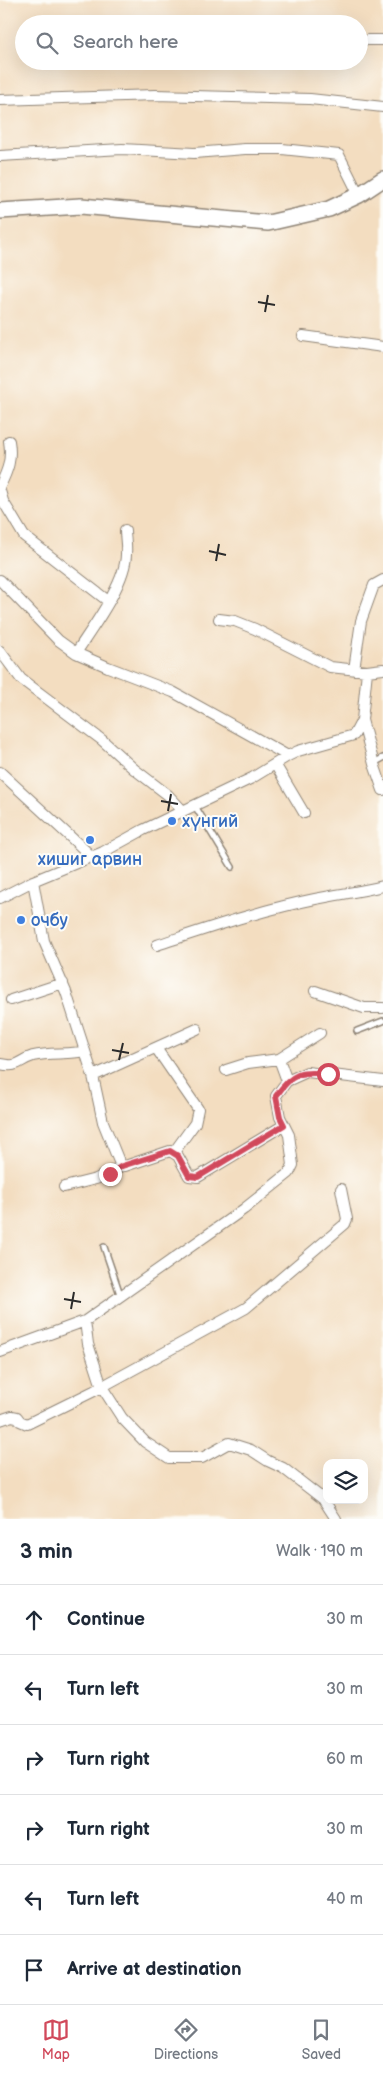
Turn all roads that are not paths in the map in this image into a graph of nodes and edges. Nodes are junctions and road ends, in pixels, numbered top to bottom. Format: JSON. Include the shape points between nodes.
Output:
{"nodes":[{"id":1,"x":368,"y":40,"type":"dead end"},
{"id":2,"x":383,"y":40,"type":"edge"},
{"id":3,"x":0,"y":100,"type":"edge"},
{"id":4,"x":383,"y":106,"type":"edge"},
{"id":5,"x":0,"y":156,"type":"edge"},
{"id":6,"x":383,"y":179,"type":"edge"},
{"id":7,"x":359,"y":195,"type":"junction"},
{"id":8,"x":0,"y":211,"type":"edge"},
{"id":9,"x":303,"y":336,"type":"dead end"},
{"id":10,"x":383,"y":347,"type":"edge"},
{"id":11,"x":9,"y":441,"type":"dead end"},
{"id":12,"x":0,"y":486,"type":"edge"},
{"id":13,"x":0,"y":492,"type":"edge"},
{"id":14,"x":125,"y":530,"type":"dead end"},
{"id":15,"x":0,"y":580,"type":"edge"},
{"id":16,"x":383,"y":580,"type":"edge"},
{"id":17,"x":108,"y":602,"type":"junction"},
{"id":18,"x":219,"y":619,"type":"dead end"},
{"id":19,"x":0,"y":651,"type":"edge"},
{"id":20,"x":76,"y":653,"type":"junction"},
{"id":21,"x":383,"y":668,"type":"edge"},
{"id":22,"x":354,"y":670,"type":"junction"},
{"id":23,"x":367,"y":672,"type":"junction"},
{"id":24,"x":362,"y":720,"type":"junction"},
{"id":25,"x":288,"y":756,"type":"junction"},
{"id":26,"x":378,"y":761,"type":"edge"},
{"id":27,"x":275,"y":764,"type":"junction"},
{"id":28,"x":0,"y":772,"type":"edge"},
{"id":29,"x":383,"y":790,"type":"edge"},
{"id":30,"x":195,"y":806,"type":"junction"},
{"id":31,"x":183,"y":811,"type":"junction"},
{"id":32,"x":304,"y":813,"type":"dead end"},
{"id":33,"x":90,"y":855,"type":"junction"},
{"id":34,"x":232,"y":867,"type":"dead end"},
{"id":35,"x":33,"y":881,"type":"junction"},
{"id":36,"x":383,"y":886,"type":"edge"},
{"id":37,"x":0,"y":898,"type":"edge"},
{"id":38,"x":157,"y":946,"type":"dead end"},
{"id":39,"x":62,"y":983,"type":"junction"},
{"id":40,"x":315,"y":991,"type":"dead end"},
{"id":41,"x":11,"y":1000,"type":"dead end"},
{"id":42,"x":383,"y":1008,"type":"edge"},
{"id":43,"x":383,"y":1021,"type":"edge"},
{"id":44,"x":197,"y":1029,"type":"dead end"},
{"id":45,"x":357,"y":1031,"type":"dead end"},
{"id":46,"x":320,"y":1033,"type":"dead end"},
{"id":47,"x":156,"y":1048,"type":"junction"},
{"id":48,"x":85,"y":1051,"type":"junction"},
{"id":49,"x":279,"y":1058,"type":"junction"},
{"id":50,"x":0,"y":1064,"type":"edge"},
{"id":51,"x":226,"y":1070,"type":"dead end"},
{"id":52,"x":93,"y":1076,"type":"junction"},
{"id":53,"x":286,"y":1081,"type":"junction"},
{"id":54,"x":383,"y":1081,"type":"edge"},
{"id":55,"x":284,"y":1125,"type":"junction"},
{"id":56,"x":174,"y":1152,"type":"junction"},
{"id":57,"x":122,"y":1166,"type":"junction"},
{"id":58,"x":64,"y":1187,"type":"dead end"},
{"id":59,"x":340,"y":1189,"type":"dead end"},
{"id":60,"x":104,"y":1247,"type":"dead end"},
{"id":61,"x":121,"y":1297,"type":"junction"},
{"id":62,"x":84,"y":1322,"type":"junction"},
{"id":63,"x":0,"y":1352,"type":"edge"},
{"id":64,"x":102,"y":1387,"type":"junction"},
{"id":65,"x":0,"y":1420,"type":"edge"},
{"id":66,"x":336,"y":1519,"type":"edge"}],
"edges":[{"from":1,"to":2,"type":"street"},
{"from":3,"to":4,"type":"street","via":[[165,95],[310,98]]},
{"from":5,"to":7,"type":"street","via":[[122,149],[194,153],[282,149],[339,155]]},
{"from":6,"to":7,"type":"main road"},
{"from":7,"to":8,"type":"main road","via":[[329,209],[268,223],[82,206]]},
{"from":9,"to":10,"type":"street"},
{"from":11,"to":12,"type":"street","via":[[12,456]]},
{"from":13,"to":17,"type":"street","via":[[24,536]]},
{"from":14,"to":17,"type":"street","via":[[127,555]]},
{"from":15,"to":20,"type":"street","via":[[58,640]]},
{"from":16,"to":22,"type":"street","via":[[374,585],[361,621]]},
{"from":17,"to":20,"type":"street"},
{"from":18,"to":22,"type":"street","via":[[255,628],[330,668]]},
{"from":19,"to":31,"type":"street","via":[[21,680],[102,740]]},
{"from":20,"to":25,"type":"street","via":[[173,692]]},
{"from":21,"to":23,"type":"street"},
{"from":22,"to":23,"type":"street"},
{"from":23,"to":24,"type":"street"},
{"from":24,"to":25,"type":"street","via":[[354,735]]},
{"from":24,"to":26,"type":"street"},
{"from":25,"to":27,"type":"street"},
{"from":26,"to":29,"type":"street"},
{"from":27,"to":30,"type":"street"},
{"from":27,"to":32,"type":"street"},
{"from":28,"to":33,"type":"street"},
{"from":30,"to":31,"type":"street"},
{"from":30,"to":34,"type":"lane"},
{"from":31,"to":33,"type":"street","via":[[103,852]]},
{"from":33,"to":35,"type":"street"},
{"from":35,"to":37,"type":"street"},
{"from":35,"to":39,"type":"street","via":[[44,941]]},
{"from":36,"to":38,"type":"street","via":[[261,912]]},
{"from":39,"to":41,"type":"street"},
{"from":39,"to":48,"type":"street"},
{"from":40,"to":42,"type":"street","via":[[364,1008]]},
{"from":43,"to":45,"type":"lane"},
{"from":44,"to":47,"type":"street"},
{"from":46,"to":49,"type":"street"},
{"from":47,"to":52,"type":"street"},
{"from":47,"to":56,"type":"street","via":[[198,1109],[195,1123]]},
{"from":48,"to":50,"type":"street","via":[[34,1056],[13,1067]]},
{"from":48,"to":52,"type":"street"},
{"from":49,"to":51,"type":"street"},
{"from":49,"to":53,"type":"street"},
{"from":52,"to":57,"type":"street","via":[[103,1122]]},
{"from":53,"to":54,"type":"street","via":[[307,1072]]},
{"from":53,"to":55,"type":"street","via":[[276,1096]]},
{"from":55,"to":56,"type":"street","via":[[198,1177],[189,1176]]},
{"from":55,"to":61,"type":"street","via":[[289,1135],[293,1165],[289,1173]]},
{"from":56,"to":57,"type":"street","via":[[164,1151]]},
{"from":57,"to":58,"type":"street","via":[[96,1179]]},
{"from":59,"to":64,"type":"street","via":[[347,1219],[345,1224],[246,1308]]},
{"from":60,"to":61,"type":"lane"},
{"from":61,"to":62,"type":"street"},
{"from":62,"to":63,"type":"street"},
{"from":62,"to":64,"type":"street"},
{"from":64,"to":65,"type":"street","via":[[27,1424],[12,1416]]},
{"from":64,"to":66,"type":"street","via":[[122,1418],[145,1442],[169,1458],[202,1458],[228,1443],[247,1448],[283,1468],[322,1499]]}]}
